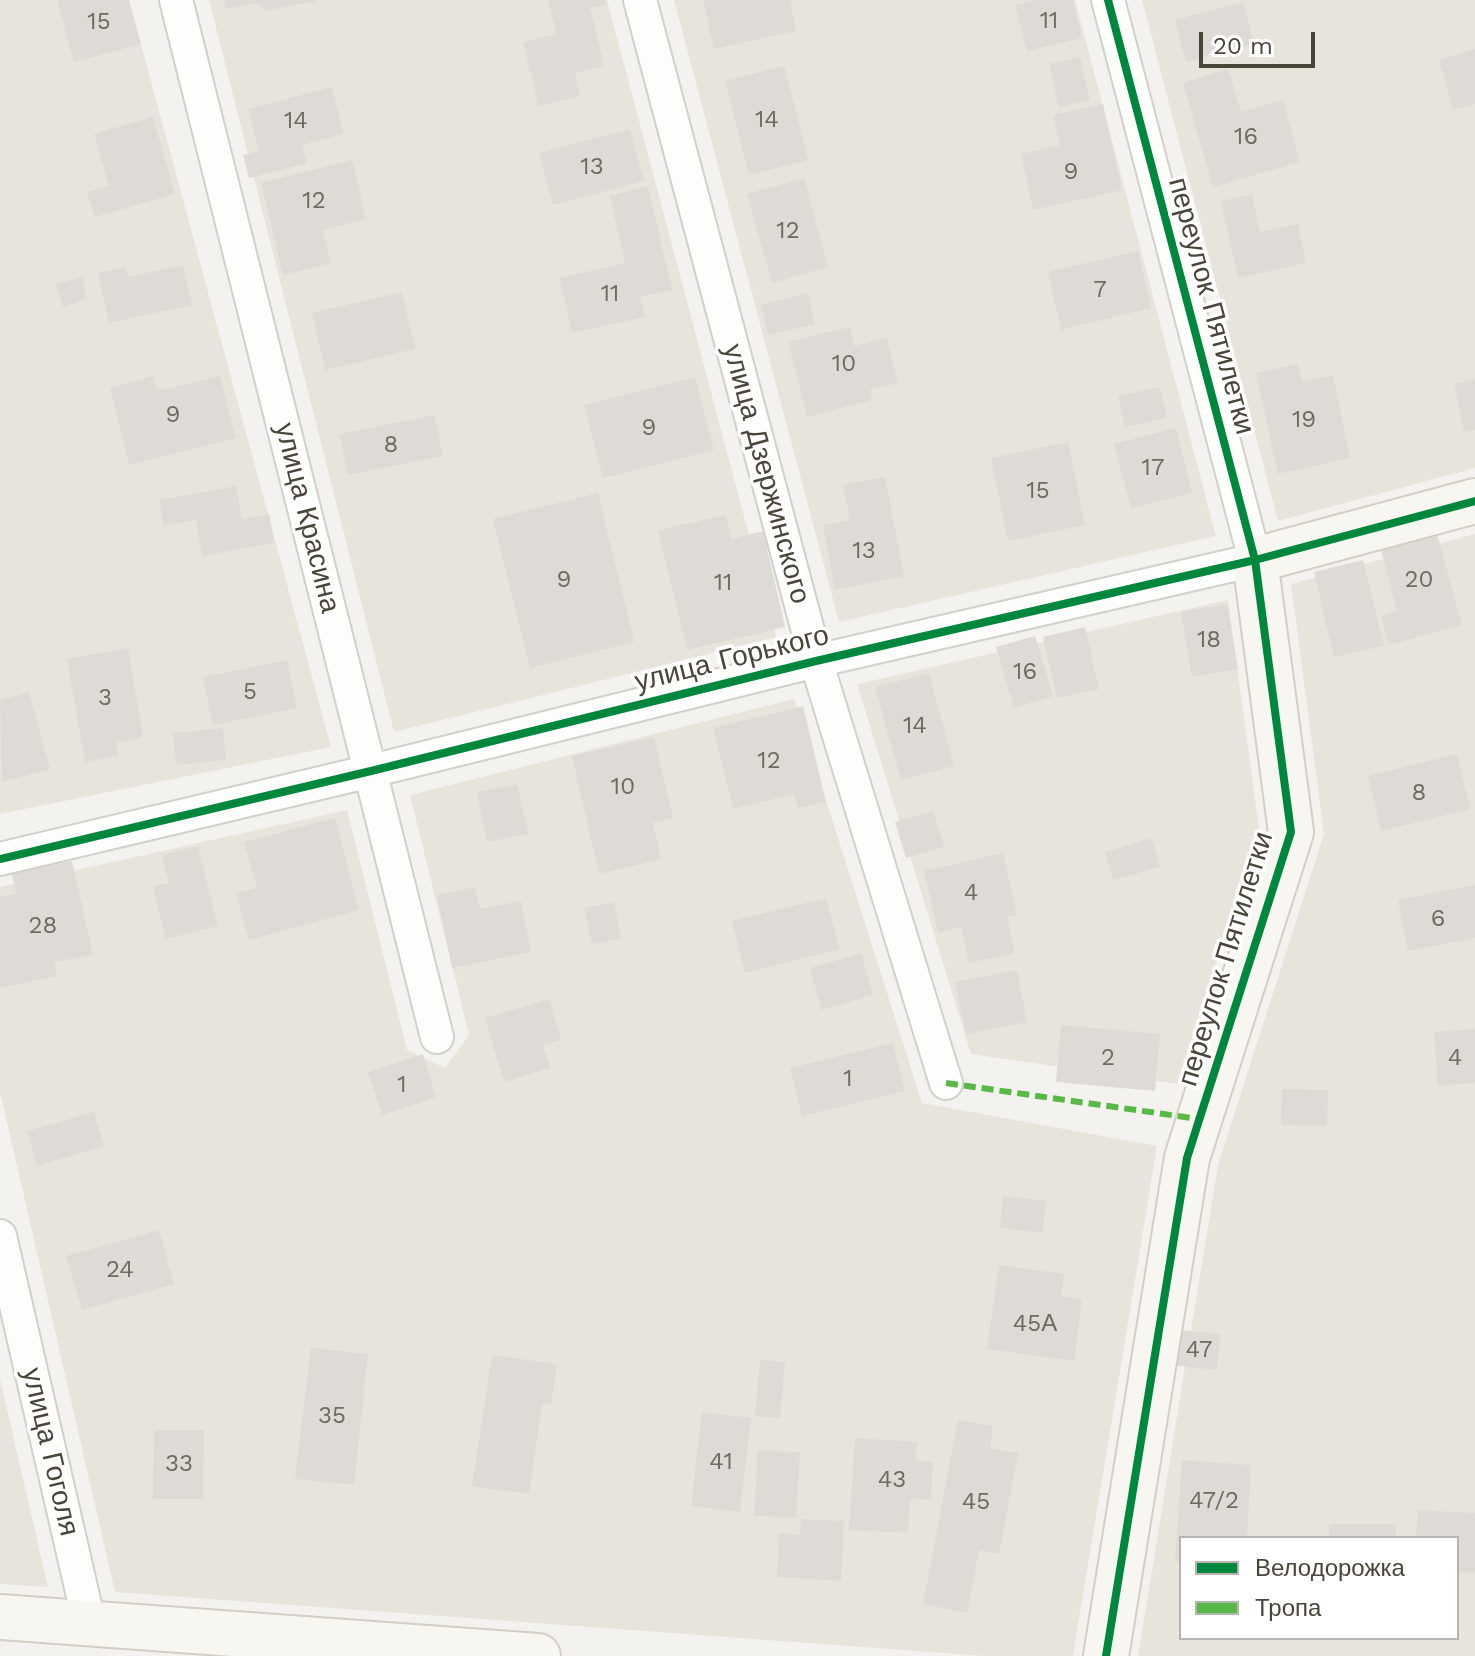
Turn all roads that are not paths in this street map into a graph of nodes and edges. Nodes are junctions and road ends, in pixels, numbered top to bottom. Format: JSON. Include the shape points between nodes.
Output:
{"nodes":[{"id":1,"x":176,"y":0,"type":"edge"},
{"id":2,"x":640,"y":0,"type":"edge"},
{"id":3,"x":1108,"y":0,"type":"edge"},
{"id":4,"x":1475,"y":501,"type":"edge"},
{"id":5,"x":1255,"y":560,"type":"junction"},
{"id":6,"x":816,"y":661,"type":"junction"},
{"id":7,"x":371,"y":771,"type":"junction"},
{"id":8,"x":0,"y":859,"type":"edge"},
{"id":9,"x":437,"y":1037,"type":"dead end"},
{"id":10,"x":946,"y":1083,"type":"dead end"},
{"id":11,"x":0,"y":1236,"type":"edge"},
{"id":12,"x":0,"y":1617,"type":"edge"},
{"id":13,"x":89,"y":1622,"type":"junction"},
{"id":14,"x":538,"y":1656,"type":"edge"},
{"id":15,"x":1106,"y":1656,"type":"edge"}],
"edges":[{"from":1,"to":7,"type":"street","name":"улица Красина"},
{"from":2,"to":6,"type":"street","name":"улица Дзержинского"},
{"from":3,"to":5,"type":"street","name":"переулок Пятилетки"},
{"from":4,"to":5,"type":"street","name":"улица Горького"},
{"from":5,"to":6,"type":"street","name":"улица Горького"},
{"from":5,"to":15,"type":"street","name":"переулок Пятилетки","via":[[1291,832],[1187,1158]]},
{"from":6,"to":7,"type":"street","name":"улица Горького"},
{"from":6,"to":10,"type":"street","name":"улица Дзержинского"},
{"from":7,"to":8,"type":"street","name":"улица Горького"},
{"from":7,"to":9,"type":"street","name":"улица Красина"},
{"from":11,"to":13,"type":"street","name":"улица Гоголя"},
{"from":12,"to":13,"type":"street"},
{"from":13,"to":14,"type":"street"}]}
